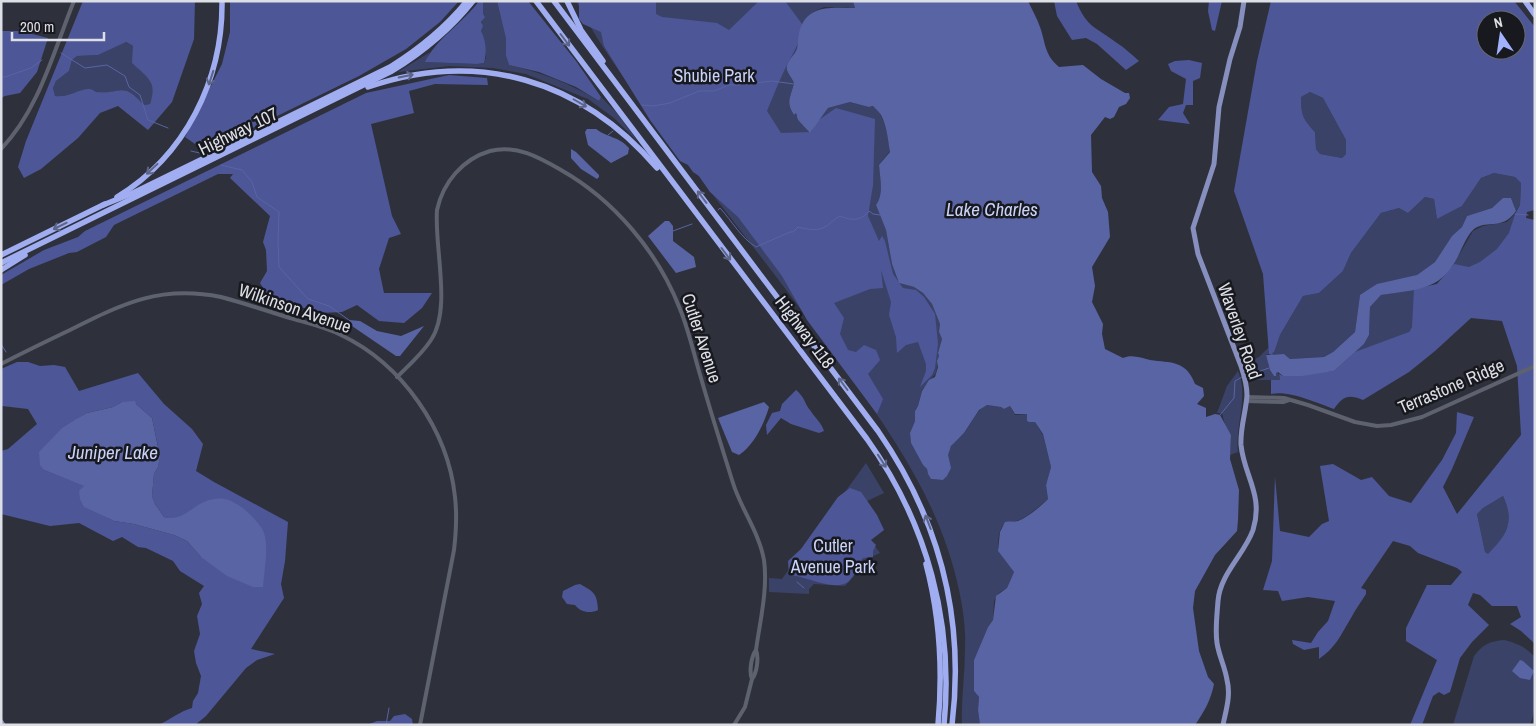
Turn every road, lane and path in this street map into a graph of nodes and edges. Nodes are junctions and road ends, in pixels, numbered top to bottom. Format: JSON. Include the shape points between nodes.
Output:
{"nodes":[{"id":1,"x":74,"y":1,"type":"edge"},
{"id":2,"x":222,"y":1,"type":"edge"},
{"id":3,"x":467,"y":1,"type":"edge"},
{"id":4,"x":472,"y":1,"type":"edge"},
{"id":5,"x":536,"y":1,"type":"edge"},
{"id":6,"x":554,"y":1,"type":"edge"},
{"id":7,"x":567,"y":1,"type":"edge"},
{"id":8,"x":1244,"y":1,"type":"edge"},
{"id":9,"x":1525,"y":1,"type":"edge"},
{"id":10,"x":1535,"y":15,"type":"edge"},
{"id":11,"x":342,"y":96,"type":"junction"},
{"id":12,"x":639,"y":115,"type":"junction"},
{"id":13,"x":1,"y":149,"type":"edge"},
{"id":14,"x":104,"y":205,"type":"junction"},
{"id":15,"x":714,"y":237,"type":"junction"},
{"id":16,"x":48,"y":240,"type":"junction"},
{"id":17,"x":1,"y":255,"type":"edge"},
{"id":18,"x":1,"y":263,"type":"edge"},
{"id":19,"x":1,"y":270,"type":"edge"},
{"id":20,"x":1,"y":364,"type":"edge"},
{"id":21,"x":1535,"y":366,"type":"edge"},
{"id":22,"x":398,"y":377,"type":"junction"},
{"id":23,"x":1246,"y":399,"type":"junction"},
{"id":24,"x":913,"y":518,"type":"junction"},
{"id":25,"x":420,"y":725,"type":"edge"},
{"id":26,"x":734,"y":725,"type":"edge"},
{"id":27,"x":938,"y":725,"type":"edge"},
{"id":28,"x":944,"y":725,"type":"edge"},
{"id":29,"x":953,"y":725,"type":"edge"},
{"id":30,"x":1222,"y":725,"type":"edge"}],
"edges":[{"from":1,"to":13,"type":"street","via":[[34,102]]},
{"from":2,"to":14,"type":"highway","name":"Highway 107","one_way":true,"via":[[221,35],[215,65],[206,93],[191,122],[174,147],[151,171]]},
{"from":3,"to":14,"type":"highway","via":[[438,32],[390,67]]},
{"from":4,"to":11,"type":"highway","name":"Highway 107","via":[[453,24],[424,49],[392,71]]},
{"from":5,"to":15,"type":"highway","name":"Highway 118","one_way":true},
{"from":6,"to":12,"type":"highway","name":"Highway 118"},
{"from":7,"to":12,"type":"highway","via":[[581,30]]},
{"from":8,"to":23,"type":"main road","name":"Waverley Road","via":[[1219,107],[1214,164],[1193,228],[1198,254],[1243,372]]},
{"from":9,"to":10,"type":"highway"},
{"from":11,"to":15,"type":"highway","one_way":true,"via":[[399,78],[441,71],[492,73],[540,84],[585,105],[630,139]]},
{"from":11,"to":16,"type":"highway","name":"Highway 107"},
{"from":29,"to":12,"type":"highway","name":"Highway 118","one_way":true,"via":[[958,678],[956,627],[947,578],[911,485],[878,431]]},
{"from":14,"to":17,"type":"highway","name":"Highway 107","one_way":true},
{"from":15,"to":24,"type":"highway","name":"Highway 118","one_way":true,"via":[[877,453]]},
{"from":16,"to":18,"type":"highway","name":"Highway 107"},
{"from":16,"to":19,"type":"highway"},
{"from":20,"to":22,"type":"street","name":"Wilkinson Avenue","via":[[122,305],[156,295],[194,293],[236,301],[335,332],[370,352]]},
{"from":21,"to":23,"type":"street","name":"Terrastone Ridge","via":[[1422,417],[1391,425],[1360,423],[1289,400]]},
{"from":22,"to":25,"type":"street","name":"Wilkinson Avenue","via":[[439,437],[456,505],[451,566]]},
{"from":22,"to":26,"type":"street","name":"Cutler Avenue","via":[[424,350],[438,327],[441,302],[437,210],[450,178],[462,166],[490,151],[516,150],[532,154],[594,192],[623,220],[657,264],[681,309],[733,486],[762,553],[764,582],[752,679],[745,707]]},
{"from":23,"to":30,"type":"main road","name":"Waverley Road","via":[[1241,442],[1254,487],[1256,514],[1251,534],[1218,596],[1216,641],[1229,692]]},
{"from":24,"to":27,"type":"highway","via":[[938,629],[941,665]]},
{"from":24,"to":28,"type":"highway","name":"Highway 118","via":[[930,566],[941,615],[946,665]]}]}
